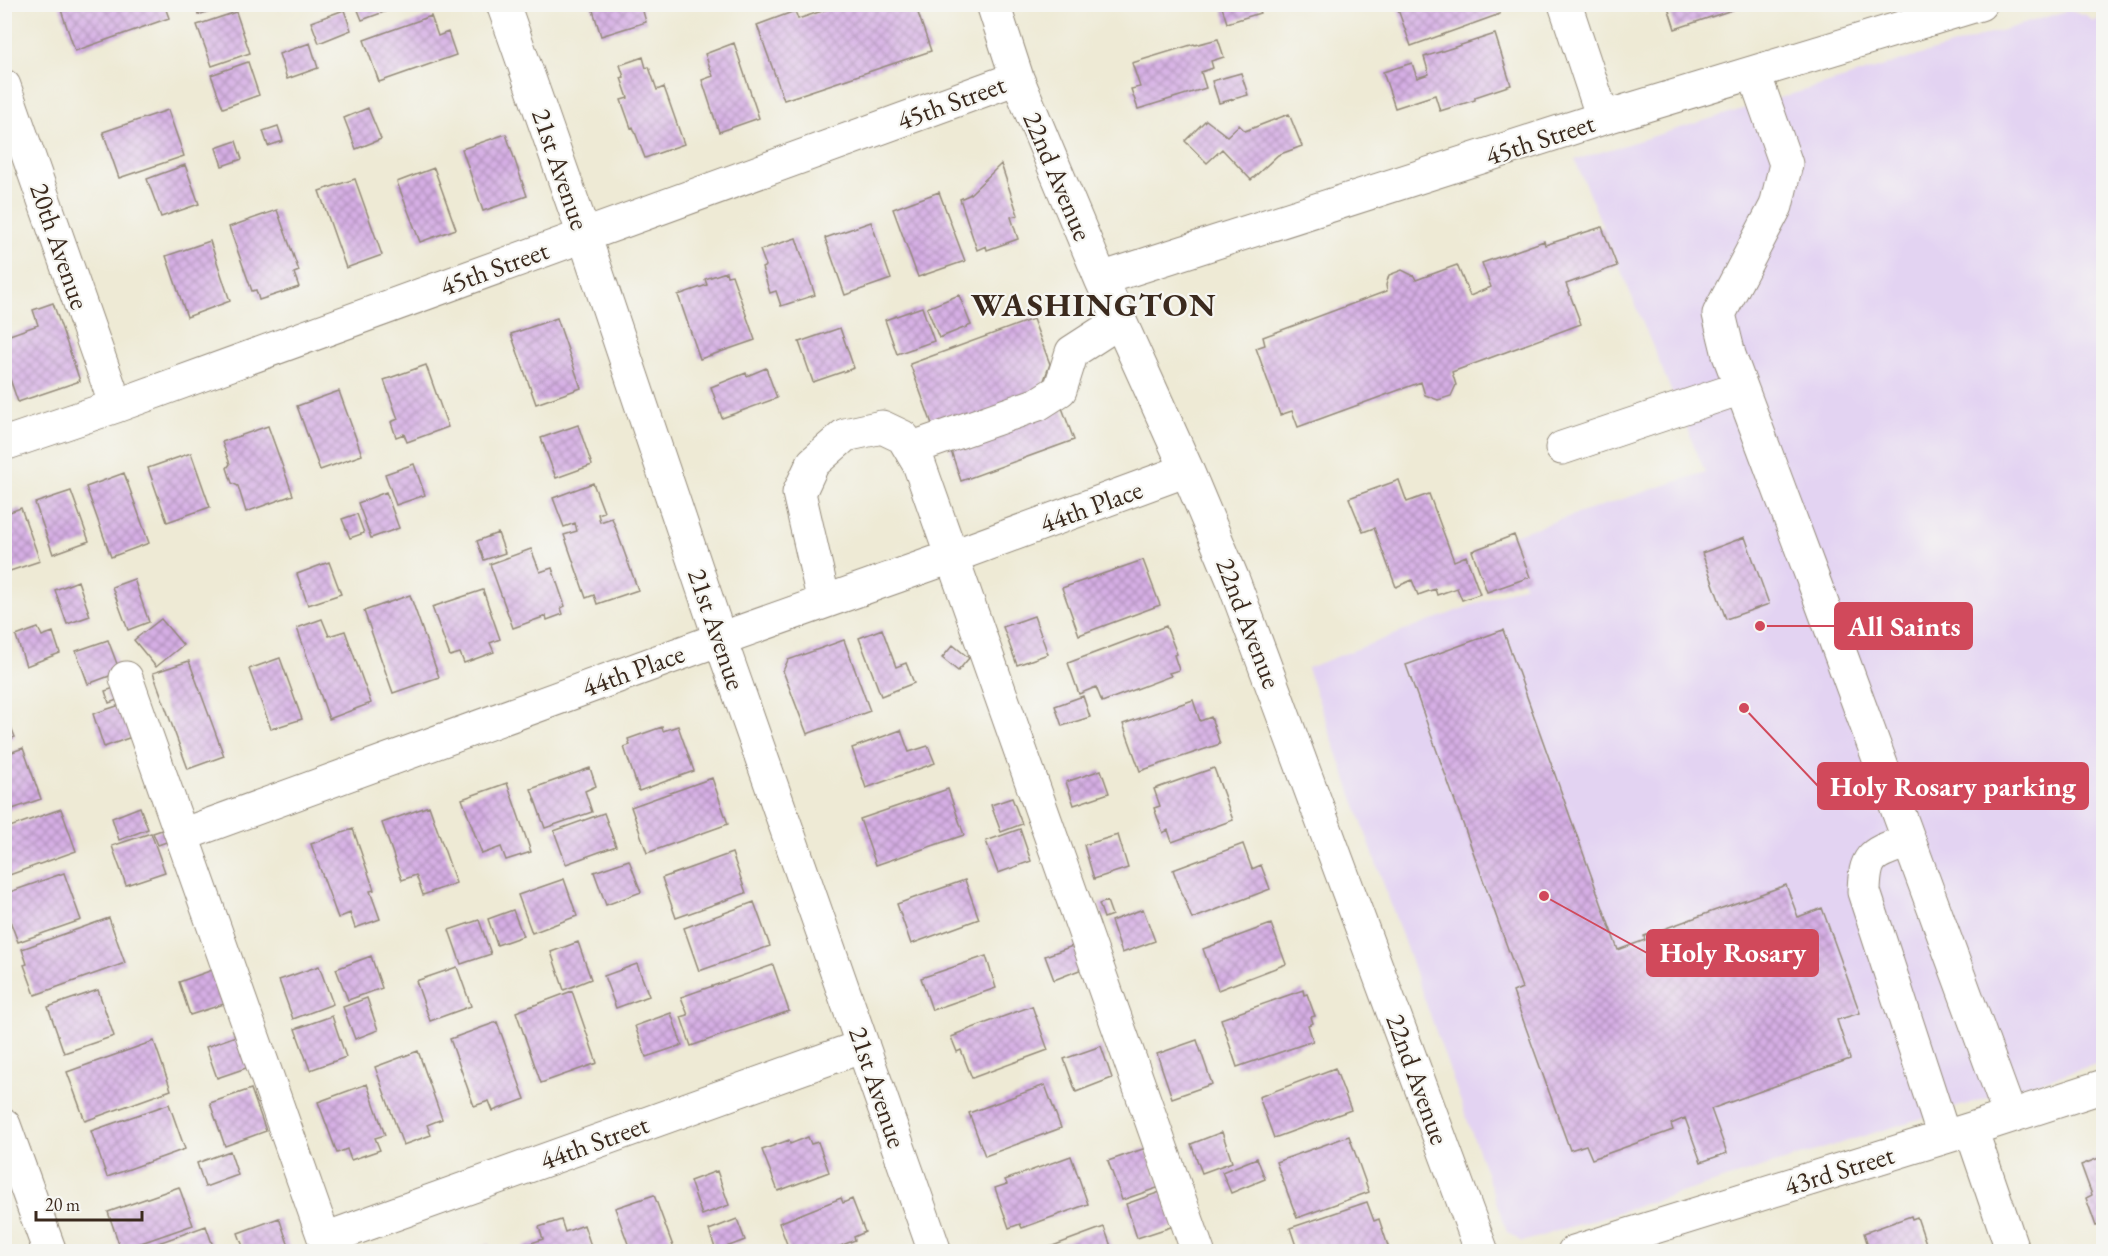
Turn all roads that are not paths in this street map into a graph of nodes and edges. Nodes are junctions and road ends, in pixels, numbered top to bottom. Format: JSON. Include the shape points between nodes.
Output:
{"nodes":[{"id":1,"x":503,"y":4,"type":"edge"},
{"id":2,"x":993,"y":4,"type":"edge"},
{"id":3,"x":1565,"y":4,"type":"edge"},
{"id":4,"x":1980,"y":4,"type":"edge"},
{"id":5,"x":1754,"y":73,"type":"junction"},
{"id":6,"x":1017,"y":78,"type":"junction"},
{"id":7,"x":4,"y":86,"type":"edge"},
{"id":8,"x":1603,"y":118,"type":"junction"},
{"id":9,"x":584,"y":235,"type":"junction"},
{"id":10,"x":1101,"y":279,"type":"junction"},
{"id":11,"x":1120,"y":321,"type":"junction"},
{"id":12,"x":1742,"y":388,"type":"junction"},
{"id":13,"x":116,"y":406,"type":"junction"},
{"id":14,"x":4,"y":444,"type":"edge"},
{"id":15,"x":1562,"y":448,"type":"dead end"},
{"id":16,"x":910,"y":449,"type":"junction"},
{"id":17,"x":1187,"y":470,"type":"junction"},
{"id":18,"x":951,"y":558,"type":"junction"},
{"id":19,"x":824,"y":602,"type":"junction"},
{"id":20,"x":720,"y":639,"type":"junction"},
{"id":21,"x":126,"y":678,"type":"dead end"},
{"id":22,"x":182,"y":835,"type":"junction"},
{"id":23,"x":1908,"y":841,"type":"junction"},
{"id":24,"x":863,"y":1046,"type":"junction"},
{"id":25,"x":2103,"y":1086,"type":"edge"},
{"id":26,"x":2010,"y":1116,"type":"junction"},
{"id":27,"x":4,"y":1125,"type":"edge"},
{"id":28,"x":1958,"y":1133,"type":"junction"},
{"id":29,"x":327,"y":1245,"type":"edge"},
{"id":30,"x":50,"y":1251,"type":"edge"},
{"id":31,"x":935,"y":1251,"type":"edge"},
{"id":32,"x":1198,"y":1251,"type":"edge"},
{"id":33,"x":1482,"y":1251,"type":"edge"},
{"id":34,"x":1574,"y":1251,"type":"edge"},
{"id":35,"x":2013,"y":1251,"type":"edge"}],
"edges":[{"from":1,"to":9,"type":"street","name":"21st Avenue"},
{"from":2,"to":6,"type":"street","name":"22nd Avenue"},
{"from":3,"to":8,"type":"street"},
{"from":4,"to":5,"type":"street","name":"45th Street"},
{"from":5,"to":8,"type":"street","name":"45th Street"},
{"from":5,"to":12,"type":"street","via":[[1786,164],[1776,206],[1719,314]]},
{"from":6,"to":9,"type":"street","name":"45th Street"},
{"from":6,"to":10,"type":"street","name":"22nd Avenue"},
{"from":7,"to":13,"type":"street","name":"20th Avenue"},
{"from":8,"to":10,"type":"street","name":"45th Street"},
{"from":9,"to":13,"type":"street","name":"45th Street"},
{"from":9,"to":20,"type":"street","name":"21st Avenue"},
{"from":10,"to":11,"type":"street","name":"22nd Avenue"},
{"from":11,"to":16,"type":"street","via":[[1072,352],[1060,390],[1038,404]]},
{"from":11,"to":17,"type":"street","name":"22nd Avenue"},
{"from":12,"to":15,"type":"street"},
{"from":12,"to":23,"type":"street"},
{"from":13,"to":14,"type":"street","name":"45th Street"},
{"from":16,"to":18,"type":"street","via":[[919,464]]},
{"from":16,"to":19,"type":"street","via":[[903,437],[882,426],[845,435],[813,463],[799,493]]},
{"from":17,"to":18,"type":"street","name":"44th Place"},
{"from":17,"to":33,"type":"street","name":"22nd Avenue","via":[[1238,591]]},
{"from":18,"to":19,"type":"street","name":"44th Place"},
{"from":18,"to":32,"type":"street"},
{"from":19,"to":20,"type":"street","name":"44th Place"},
{"from":20,"to":22,"type":"street","name":"44th Place"},
{"from":20,"to":24,"type":"street","name":"21st Avenue"},
{"from":21,"to":22,"type":"street"},
{"from":22,"to":29,"type":"street"},
{"from":23,"to":26,"type":"street"},
{"from":23,"to":28,"type":"street","via":[[1875,853],[1864,869],[1864,892]]},
{"from":24,"to":29,"type":"street","name":"44th Street"},
{"from":24,"to":31,"type":"street","name":"21st Avenue"},
{"from":25,"to":26,"type":"street","name":"43rd Street"},
{"from":26,"to":28,"type":"street","name":"43rd Street"},
{"from":27,"to":30,"type":"street"},
{"from":28,"to":34,"type":"street","name":"43rd Street"},
{"from":28,"to":35,"type":"street"}]}
